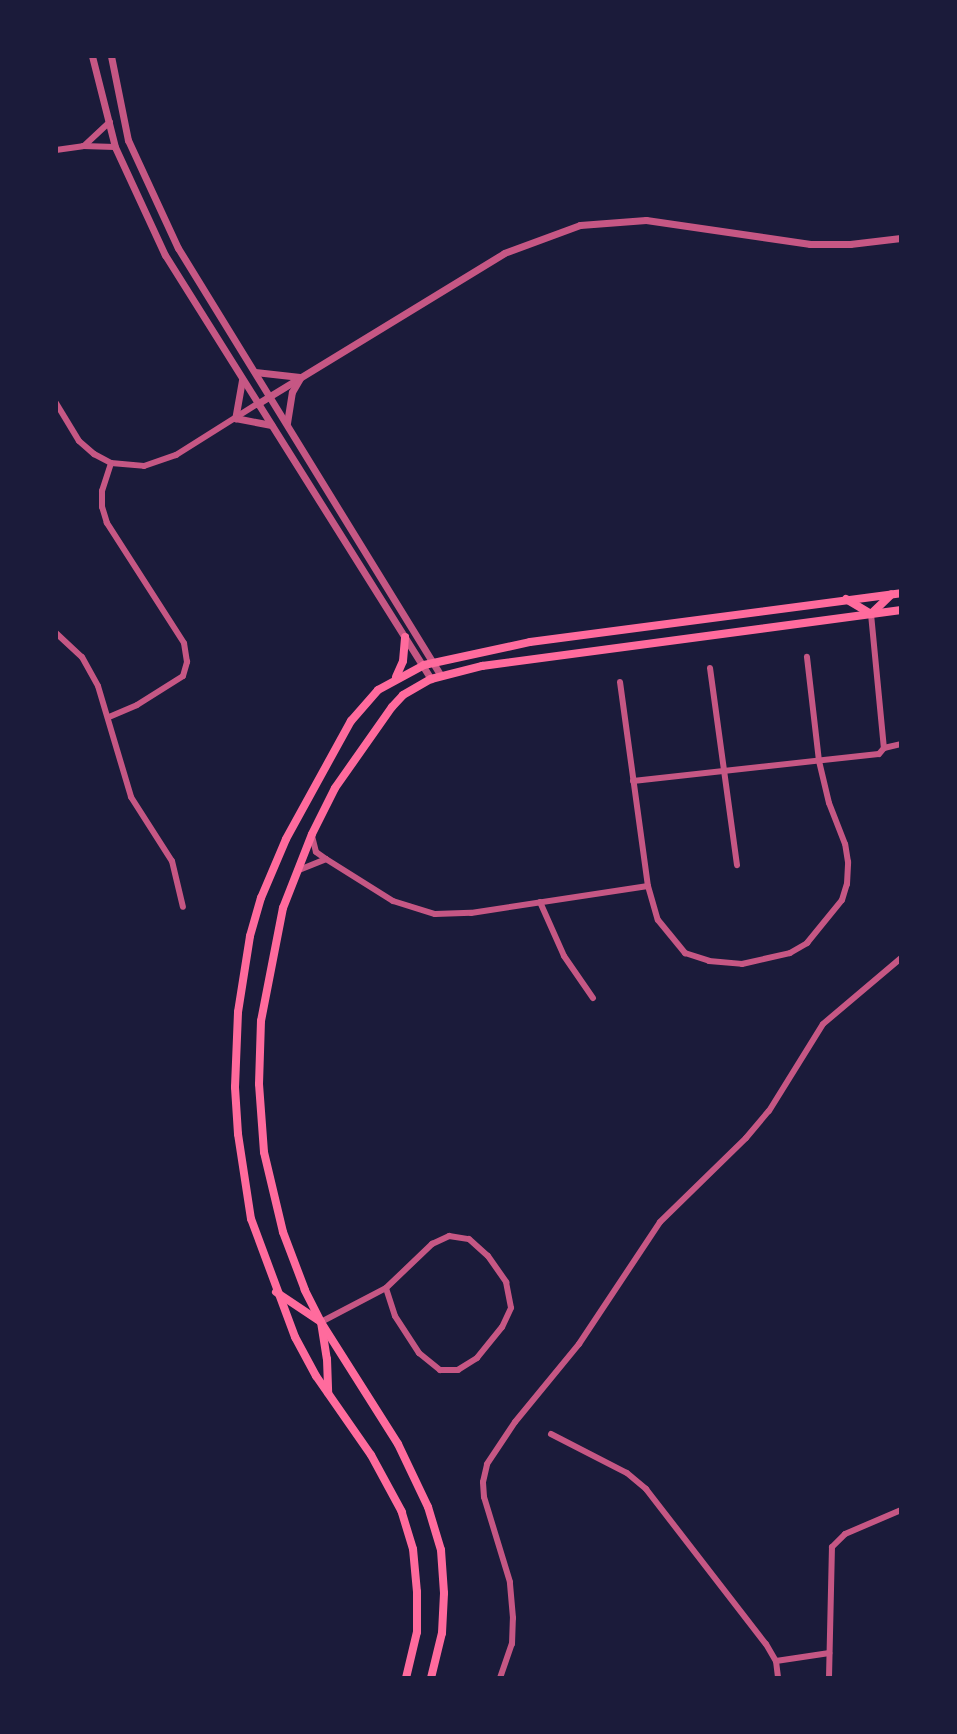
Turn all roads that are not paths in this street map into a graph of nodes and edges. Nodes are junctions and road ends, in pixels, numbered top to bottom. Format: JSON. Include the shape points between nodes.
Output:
{"nodes":[{"id":1,"x":92,"y":56,"type":"edge"},
{"id":2,"x":111,"y":56,"type":"edge"},
{"id":3,"x":110,"y":122,"type":"junction"},
{"id":4,"x":83,"y":146,"type":"junction"},
{"id":5,"x":115,"y":147,"type":"junction"},
{"id":6,"x":56,"y":150,"type":"edge"},
{"id":7,"x":901,"y":238,"type":"edge"},
{"id":8,"x":255,"y":372,"type":"junction"},
{"id":9,"x":300,"y":377,"type":"junction"},
{"id":10,"x":242,"y":379,"type":"junction"},
{"id":11,"x":270,"y":396,"type":"junction"},
{"id":12,"x":56,"y":403,"type":"edge"},
{"id":13,"x":257,"y":404,"type":"junction"},
{"id":14,"x":235,"y":418,"type":"junction"},
{"id":15,"x":287,"y":424,"type":"junction"},
{"id":16,"x":271,"y":425,"type":"junction"},
{"id":17,"x":111,"y":463,"type":"junction"},
{"id":18,"x":897,"y":593,"type":"edge"},
{"id":19,"x":845,"y":599,"type":"junction"},
{"id":20,"x":901,"y":610,"type":"edge"},
{"id":21,"x":871,"y":614,"type":"junction"},
{"id":22,"x":56,"y":633,"type":"edge"},
{"id":23,"x":405,"y":637,"type":"junction"},
{"id":24,"x":807,"y":657,"type":"dead end"},
{"id":25,"x":433,"y":661,"type":"junction"},
{"id":26,"x":424,"y":664,"type":"junction"},
{"id":27,"x":709,"y":668,"type":"dead end"},
{"id":28,"x":441,"y":676,"type":"junction"},
{"id":29,"x":394,"y":679,"type":"junction"},
{"id":30,"x":431,"y":679,"type":"junction"},
{"id":31,"x":620,"y":682,"type":"dead end"},
{"id":32,"x":109,"y":717,"type":"junction"},
{"id":33,"x":901,"y":744,"type":"edge"},
{"id":34,"x":884,"y":748,"type":"junction"},
{"id":35,"x":819,"y":761,"type":"junction"},
{"id":36,"x":724,"y":772,"type":"junction"},
{"id":37,"x":633,"y":781,"type":"junction"},
{"id":38,"x":312,"y":834,"type":"junction"},
{"id":39,"x":326,"y":859,"type":"junction"},
{"id":40,"x":737,"y":865,"type":"dead end"},
{"id":41,"x":295,"y":873,"type":"junction"},
{"id":42,"x":648,"y":886,"type":"junction"},
{"id":43,"x":540,"y":902,"type":"junction"},
{"id":44,"x":183,"y":907,"type":"dead end"},
{"id":45,"x":901,"y":958,"type":"edge"},
{"id":46,"x":593,"y":998,"type":"dead end"},
{"id":47,"x":386,"y":1287,"type":"junction"},
{"id":48,"x":276,"y":1292,"type":"junction"},
{"id":49,"x":321,"y":1322,"type":"junction"},
{"id":50,"x":328,"y":1393,"type":"junction"},
{"id":51,"x":551,"y":1434,"type":"dead end"},
{"id":52,"x":901,"y":1510,"type":"edge"},
{"id":53,"x":829,"y":1653,"type":"junction"},
{"id":54,"x":776,"y":1661,"type":"junction"},
{"id":55,"x":406,"y":1678,"type":"edge"},
{"id":56,"x":431,"y":1678,"type":"edge"},
{"id":57,"x":500,"y":1678,"type":"edge"},
{"id":58,"x":778,"y":1678,"type":"edge"},
{"id":59,"x":829,"y":1678,"type":"edge"}],
"edges":[{"from":1,"to":3,"type":"street"},
{"from":2,"to":8,"type":"street","via":[[128,140],[153,199]]},
{"from":3,"to":4,"type":"street"},
{"from":3,"to":5,"type":"street"},
{"from":4,"to":5,"type":"street"},
{"from":4,"to":6,"type":"street"},
{"from":5,"to":10,"type":"street","via":[[165,255]]},
{"from":7,"to":9,"type":"street","via":[[810,244],[646,220],[580,226],[504,253]]},
{"from":8,"to":9,"type":"street"},
{"from":8,"to":11,"type":"street"},
{"from":9,"to":11,"type":"street"},
{"from":9,"to":15,"type":"street","via":[[292,392]]},
{"from":10,"to":13,"type":"street"},
{"from":10,"to":14,"type":"street"},
{"from":11,"to":13,"type":"street"},
{"from":11,"to":15,"type":"street"},
{"from":12,"to":17,"type":"street","via":[[79,441]]},
{"from":13,"to":14,"type":"street"},
{"from":13,"to":16,"type":"street"},
{"from":14,"to":16,"type":"street"},
{"from":14,"to":17,"type":"street","via":[[161,461],[144,466]]},
{"from":15,"to":25,"type":"street"},
{"from":16,"to":23,"type":"street"},
{"from":17,"to":32,"type":"street","via":[[102,491],[107,523],[184,643],[187,662],[183,676]]},
{"from":18,"to":19,"type":"main road"},
{"from":18,"to":21,"type":"main road"},
{"from":19,"to":21,"type":"main road"},
{"from":19,"to":25,"type":"main road","via":[[530,642]]},
{"from":20,"to":21,"type":"main road"},
{"from":21,"to":28,"type":"main road","via":[[532,659]]},
{"from":21,"to":34,"type":"street"},
{"from":22,"to":32,"type":"street","via":[[82,657],[99,686]]},
{"from":23,"to":26,"type":"street"},
{"from":23,"to":29,"type":"main road","via":[[403,661]]},
{"from":24,"to":35,"type":"street"},
{"from":25,"to":26,"type":"main road"},
{"from":25,"to":28,"type":"street"},
{"from":26,"to":29,"type":"main road"},
{"from":26,"to":30,"type":"street"},
{"from":27,"to":36,"type":"street"},
{"from":28,"to":30,"type":"main road"},
{"from":29,"to":48,"type":"main road","via":[[351,721],[318,778],[286,839],[250,936],[238,1012],[238,1134],[251,1219]]},
{"from":30,"to":38,"type":"main road","via":[[391,707],[335,788]]},
{"from":31,"to":37,"type":"street"},
{"from":32,"to":44,"type":"street","via":[[131,797],[172,862]]},
{"from":33,"to":34,"type":"street"},
{"from":34,"to":35,"type":"street","via":[[878,754]]},
{"from":35,"to":36,"type":"street"},
{"from":35,"to":42,"type":"street","via":[[845,844],[847,884],[836,909],[807,943],[790,953],[742,964],[685,953],[657,920]]},
{"from":36,"to":37,"type":"street"},
{"from":36,"to":40,"type":"street"},
{"from":37,"to":42,"type":"street"},
{"from":38,"to":39,"type":"street","via":[[316,852]]},
{"from":38,"to":41,"type":"main road"},
{"from":39,"to":41,"type":"street"},
{"from":39,"to":43,"type":"street","via":[[393,901],[435,914]]},
{"from":41,"to":49,"type":"main road","via":[[275,943],[261,1021],[259,1084],[264,1152],[283,1232]]},
{"from":42,"to":43,"type":"street"},
{"from":43,"to":46,"type":"street","via":[[564,956]]},
{"from":45,"to":57,"type":"street","via":[[823,1024],[754,1129],[660,1222],[579,1344],[486,1464],[484,1497],[510,1582],[513,1618],[512,1644]]},
{"from":47,"to":47,"type":"street","via":[[432,1244],[449,1236],[469,1239],[506,1282],[511,1308],[477,1358],[458,1370],[440,1370],[419,1353],[396,1316]]},
{"from":47,"to":49,"type":"street"},
{"from":48,"to":49,"type":"main road"},
{"from":48,"to":50,"type":"main road","via":[[295,1337]]},
{"from":49,"to":50,"type":"main road"},
{"from":49,"to":56,"type":"main road","via":[[398,1444],[428,1507],[441,1550],[444,1593],[442,1633]]},
{"from":50,"to":55,"type":"main road","via":[[371,1455],[402,1512],[413,1549],[417,1632]]},
{"from":51,"to":54,"type":"street","via":[[637,1479]]},
{"from":52,"to":53,"type":"street","via":[[845,1534],[832,1547]]},
{"from":53,"to":54,"type":"street"},
{"from":53,"to":59,"type":"street"},
{"from":54,"to":58,"type":"street"}]}
